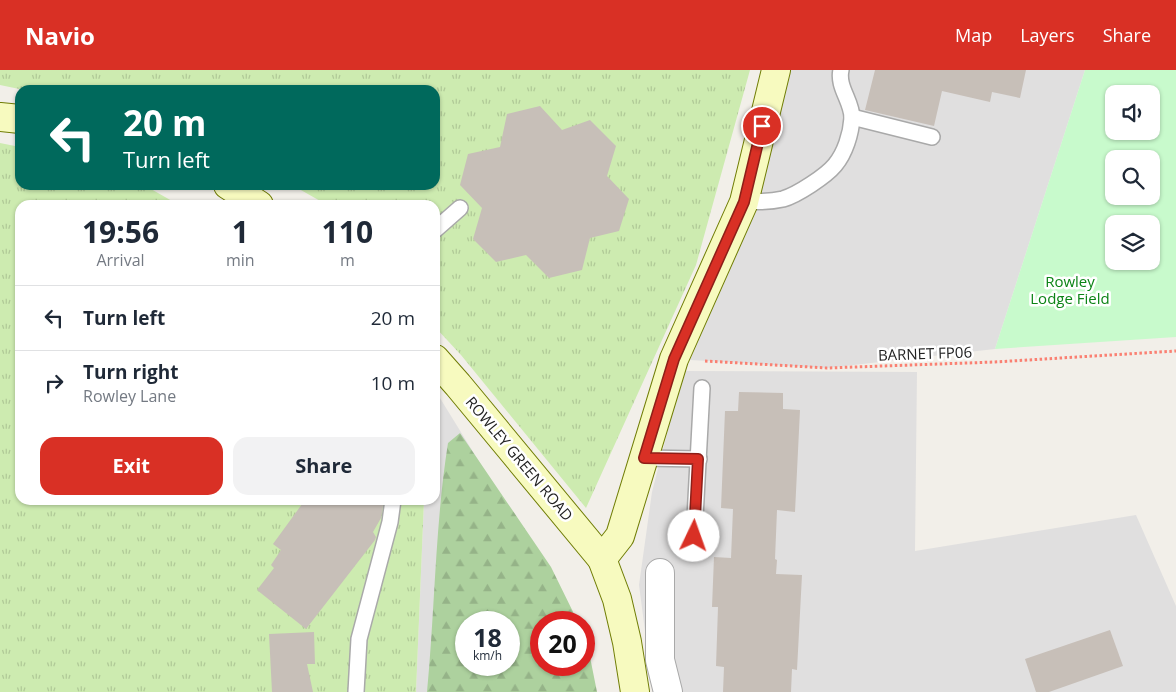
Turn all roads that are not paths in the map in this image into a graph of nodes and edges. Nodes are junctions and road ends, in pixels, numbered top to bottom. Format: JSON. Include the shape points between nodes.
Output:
{"nodes":[{"id":1,"x":776,"y":70,"type":"edge"},
{"id":2,"x":841,"y":70,"type":"edge"},
{"id":3,"x":0,"y":116,"type":"edge"},
{"id":4,"x":852,"y":117,"type":"junction"},
{"id":5,"x":15,"y":118,"type":"edge"},
{"id":6,"x":932,"y":137,"type":"dead end"},
{"id":7,"x":236,"y":190,"type":"edge"},
{"id":8,"x":251,"y":200,"type":"edge"},
{"id":9,"x":745,"y":201,"type":"junction"},
{"id":10,"x":460,"y":208,"type":"dead end"},
{"id":11,"x":440,"y":226,"type":"edge"},
{"id":12,"x":440,"y":365,"type":"edge"},
{"id":13,"x":702,"y":388,"type":"dead end"},
{"id":14,"x":644,"y":458,"type":"junction"},
{"id":15,"x":698,"y":459,"type":"junction"},
{"id":16,"x":392,"y":505,"type":"edge"},
{"id":17,"x":694,"y":536,"type":"dead end"},
{"id":18,"x":602,"y":559,"type":"junction"},
{"id":19,"x":660,"y":573,"type":"dead end"},
{"id":20,"x":356,"y":692,"type":"edge"},
{"id":21,"x":634,"y":692,"type":"edge"},
{"id":22,"x":668,"y":692,"type":"edge"}],
"edges":[{"from":1,"to":9,"type":"street"},
{"from":2,"to":4,"type":"lane","via":[[839,78]]},
{"from":3,"to":5,"type":"street"},
{"from":4,"to":6,"type":"lane"},
{"from":4,"to":9,"type":"lane","via":[[848,140],[835,165],[820,177],[785,198]]},
{"from":7,"to":8,"type":"street"},
{"from":9,"to":14,"type":"street","via":[[674,359]]},
{"from":10,"to":11,"type":"lane"},
{"from":12,"to":18,"type":"street","name":"ROWLEY GREEN ROAD"},
{"from":13,"to":15,"type":"lane"},
{"from":14,"to":15,"type":"lane"},
{"from":14,"to":18,"type":"street","via":[[620,536]]},
{"from":15,"to":17,"type":"lane"},
{"from":16,"to":20,"type":"lane","via":[[359,639]]},
{"from":18,"to":21,"type":"street","via":[[619,608]]},
{"from":19,"to":22,"type":"street","via":[[660,660]]}]}
